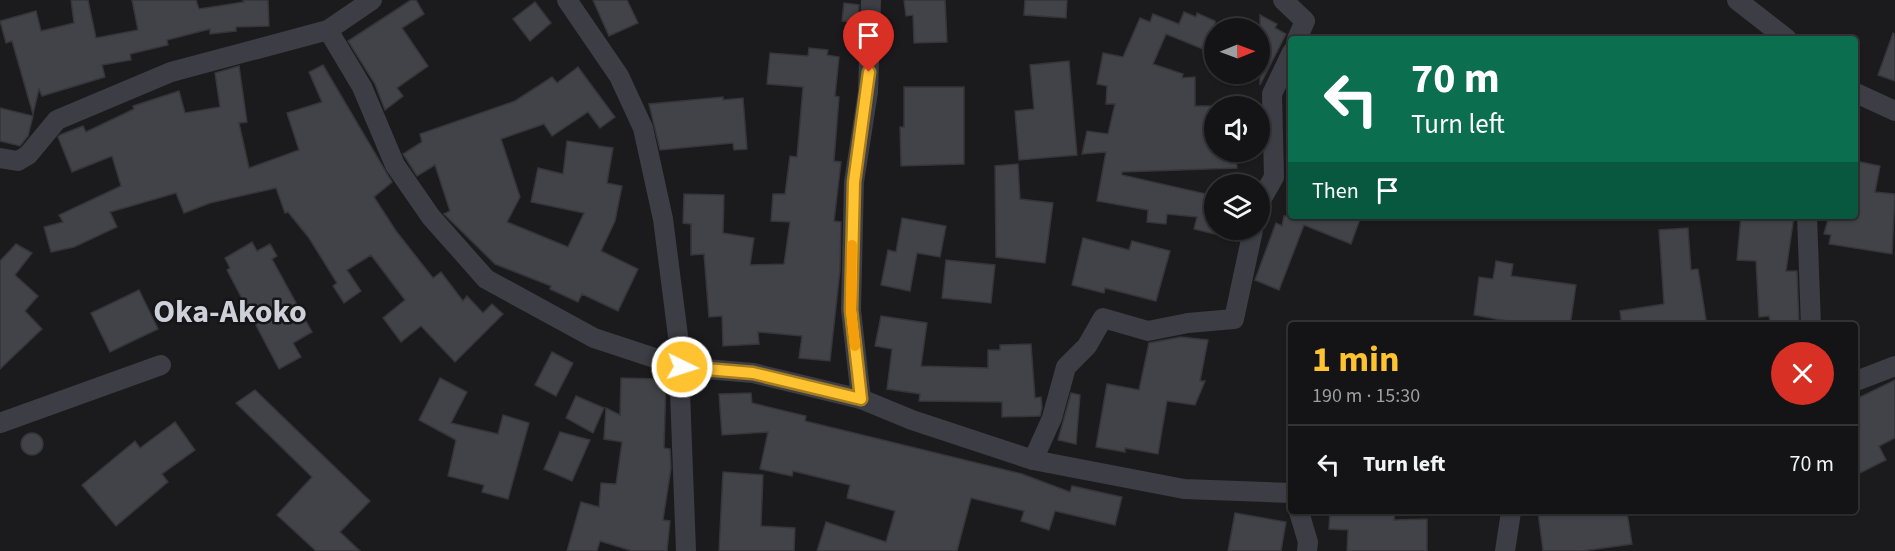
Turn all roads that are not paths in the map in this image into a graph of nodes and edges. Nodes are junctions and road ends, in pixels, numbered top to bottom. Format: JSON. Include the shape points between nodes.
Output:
{"nodes":[{"id":1,"x":372,"y":0,"type":"edge"},
{"id":2,"x":567,"y":0,"type":"edge"},
{"id":3,"x":871,"y":0,"type":"edge"},
{"id":4,"x":1283,"y":0,"type":"edge"},
{"id":5,"x":1737,"y":0,"type":"edge"},
{"id":6,"x":328,"y":30,"type":"junction"},
{"id":7,"x":1298,"y":36,"type":"edge"},
{"id":8,"x":1782,"y":36,"type":"edge"},
{"id":9,"x":1288,"y":60,"type":"edge"},
{"id":10,"x":1858,"y":94,"type":"edge"},
{"id":11,"x":1895,"y":111,"type":"edge"},
{"id":12,"x":0,"y":159,"type":"edge"},
{"id":13,"x":1270,"y":184,"type":"edge"},
{"id":14,"x":1807,"y":219,"type":"edge"},
{"id":15,"x":1251,"y":240,"type":"edge"},
{"id":16,"x":1811,"y":322,"type":"edge"},
{"id":17,"x":161,"y":365,"type":"dead end"},
{"id":18,"x":1895,"y":366,"type":"edge"},
{"id":19,"x":682,"y":367,"type":"junction"},
{"id":20,"x":1858,"y":380,"type":"edge"},
{"id":21,"x":861,"y":399,"type":"junction"},
{"id":22,"x":0,"y":423,"type":"edge"},
{"id":23,"x":1033,"y":460,"type":"junction"},
{"id":24,"x":1288,"y":493,"type":"edge"},
{"id":25,"x":1300,"y":514,"type":"edge"},
{"id":26,"x":1511,"y":514,"type":"edge"},
{"id":27,"x":686,"y":551,"type":"edge"},
{"id":28,"x":1307,"y":551,"type":"edge"},
{"id":29,"x":1504,"y":551,"type":"edge"}],
"edges":[{"from":1,"to":6,"type":"street"},
{"from":2,"to":19,"type":"street","via":[[619,76],[643,129],[663,219]]},
{"from":3,"to":21,"type":"street","via":[[868,92],[854,182],[852,252],[851,310]]},
{"from":4,"to":7,"type":"street","via":[[1305,21]]},
{"from":5,"to":8,"type":"street"},
{"from":6,"to":12,"type":"street","via":[[171,72],[57,120],[18,161]]},
{"from":6,"to":19,"type":"street","via":[[362,87],[395,165],[431,217],[486,279],[594,338]]},
{"from":9,"to":13,"type":"street","via":[[1272,94],[1274,177]]},
{"from":10,"to":11,"type":"street"},
{"from":14,"to":16,"type":"street"},
{"from":15,"to":23,"type":"street","via":[[1234,319],[1148,331],[1103,318],[1088,346],[1066,367],[1052,418]]},
{"from":17,"to":22,"type":"street"},
{"from":18,"to":20,"type":"street"},
{"from":19,"to":21,"type":"street","via":[[753,373]]},
{"from":19,"to":27,"type":"street"},
{"from":21,"to":23,"type":"street"},
{"from":23,"to":24,"type":"street","via":[[1184,489]]},
{"from":25,"to":28,"type":"street"},
{"from":26,"to":29,"type":"street"}]}
